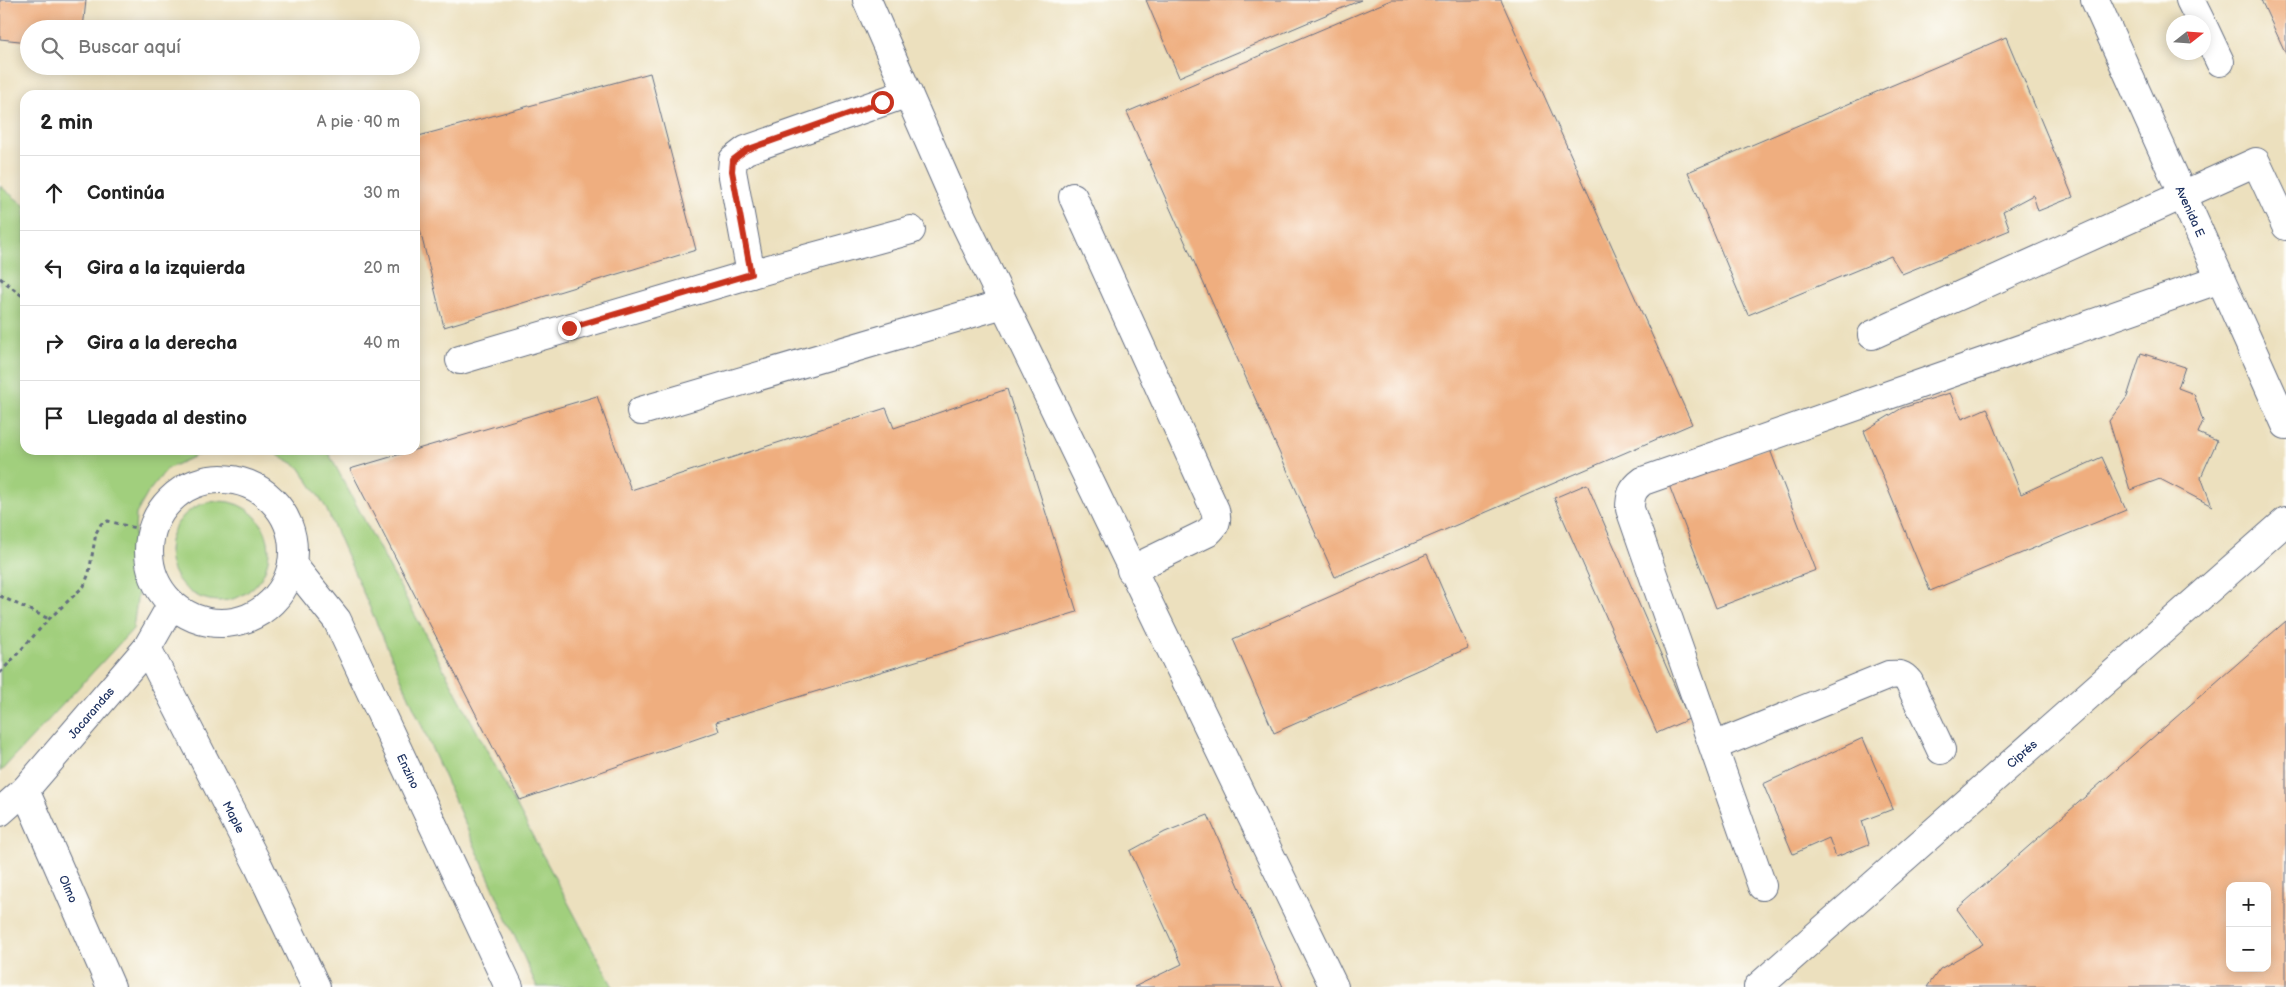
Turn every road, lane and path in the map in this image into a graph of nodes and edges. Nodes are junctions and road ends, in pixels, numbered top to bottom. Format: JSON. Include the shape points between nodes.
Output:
{"nodes":[{"id":1,"x":867,"y":0,"type":"edge"},
{"id":2,"x":2095,"y":0,"type":"edge"},
{"id":3,"x":2190,"y":0,"type":"edge"},
{"id":4,"x":2198,"y":15,"type":"edge"},
{"id":5,"x":2211,"y":43,"type":"edge"},
{"id":6,"x":2220,"y":62,"type":"dead end"},
{"id":7,"x":908,"y":93,"type":"junction"},
{"id":8,"x":2182,"y":195,"type":"junction"},
{"id":9,"x":1073,"y":197,"type":"dead end"},
{"id":10,"x":2286,"y":226,"type":"edge"},
{"id":11,"x":911,"y":230,"type":"dead end"},
{"id":12,"x":751,"y":274,"type":"junction"},
{"id":13,"x":0,"y":278,"type":"edge"},
{"id":14,"x":2220,"y":279,"type":"junction"},
{"id":15,"x":20,"y":294,"type":"edge"},
{"id":16,"x":1003,"y":304,"type":"junction"},
{"id":17,"x":1872,"y":335,"type":"dead end"},
{"id":18,"x":460,"y":360,"type":"dead end"},
{"id":19,"x":641,"y":411,"type":"dead end"},
{"id":20,"x":2286,"y":425,"type":"edge"},
{"id":21,"x":2286,"y":521,"type":"edge"},
{"id":22,"x":151,"y":532,"type":"junction"},
{"id":23,"x":292,"y":564,"type":"junction"},
{"id":24,"x":1131,"y":570,"type":"junction"},
{"id":25,"x":0,"y":596,"type":"edge"},
{"id":26,"x":172,"y":604,"type":"junction"},
{"id":27,"x":49,"y":618,"type":"junction"},
{"id":28,"x":147,"y":648,"type":"junction"},
{"id":29,"x":0,"y":673,"type":"edge"},
{"id":30,"x":1714,"y":746,"type":"junction"},
{"id":31,"x":1941,"y":750,"type":"dead end"},
{"id":32,"x":25,"y":790,"type":"junction"},
{"id":33,"x":0,"y":812,"type":"edge"},
{"id":34,"x":1762,"y":886,"type":"dead end"},
{"id":35,"x":111,"y":987,"type":"edge"},
{"id":36,"x":316,"y":987,"type":"edge"},
{"id":37,"x":509,"y":987,"type":"edge"},
{"id":38,"x":1334,"y":987,"type":"edge"},
{"id":39,"x":1758,"y":987,"type":"edge"}],
"edges":[{"from":1,"to":7,"type":"street"},
{"from":2,"to":8,"type":"street","name":"Avenida E"},
{"from":3,"to":4,"type":"street"},
{"from":5,"to":6,"type":"street"},
{"from":7,"to":12,"type":"street","via":[[746,150],[733,160],[732,171]]},
{"from":7,"to":16,"type":"street"},
{"from":8,"to":10,"type":"street","via":[[2256,162]]},
{"from":8,"to":14,"type":"street","name":"Avenida E"},
{"from":8,"to":17,"type":"street"},
{"from":9,"to":24,"type":"street","via":[[1218,519],[1207,533]]},
{"from":11,"to":12,"type":"street"},
{"from":12,"to":18,"type":"street"},
{"from":13,"to":15,"type":"path"},
{"from":14,"to":20,"type":"street","name":"Avenida E"},
{"from":14,"to":30,"type":"street","via":[[1643,481],[1634,488],[1630,510]]},
{"from":16,"to":19,"type":"street"},
{"from":16,"to":24,"type":"street"},
{"from":21,"to":39,"type":"street","name":"Ciprés"},
{"from":22,"to":23,"type":"street","via":[[162,509],[186,488],[213,479],[242,482],[269,497],[278,507],[291,534]]},
{"from":22,"to":26,"type":"street","via":[[150,565],[155,580]]},
{"from":22,"to":27,"type":"path","via":[[108,521],[100,524],[84,586]]},
{"from":23,"to":26,"type":"street","via":[[276,598],[244,620],[208,622],[184,613]]},
{"from":23,"to":37,"type":"street","name":"Enzino","via":[[337,620]]},
{"from":24,"to":38,"type":"street"},
{"from":25,"to":27,"type":"path"},
{"from":26,"to":28,"type":"street","name":"Jacarandas"},
{"from":27,"to":29,"type":"path"},
{"from":28,"to":32,"type":"street","name":"Jacarandas"},
{"from":28,"to":36,"type":"street","name":"Maple","via":[[258,865]]},
{"from":30,"to":31,"type":"street","via":[[1897,674],[1904,675],[1909,682]]},
{"from":30,"to":34,"type":"street"},
{"from":32,"to":33,"type":"street","name":"Jacarandas"},
{"from":32,"to":35,"type":"street","name":"Olmo"}]}
